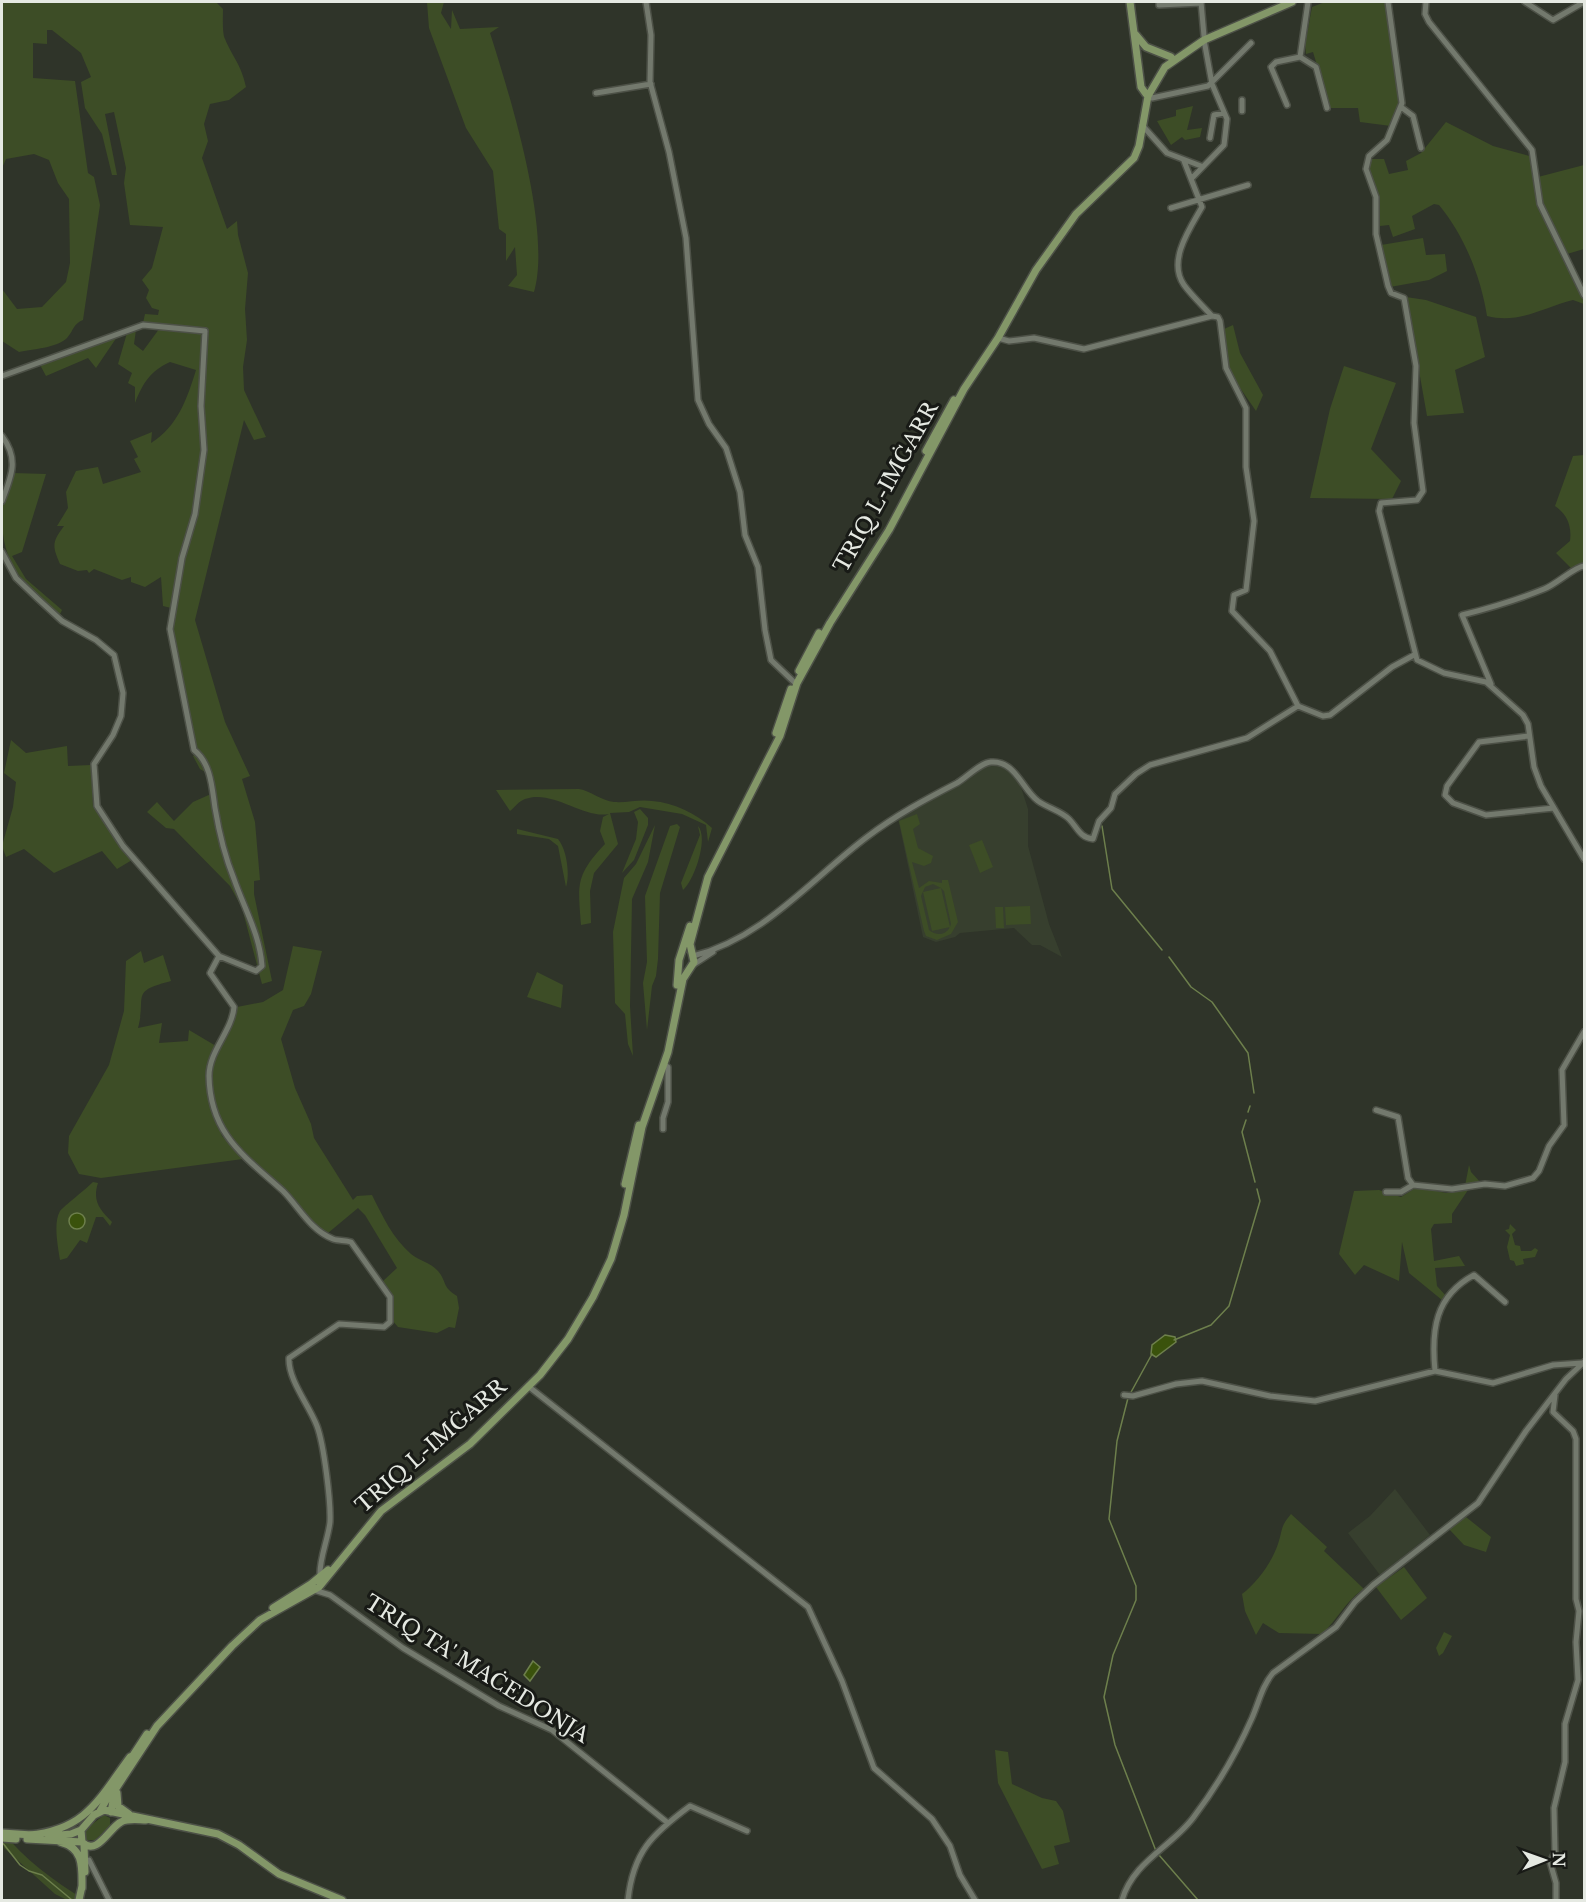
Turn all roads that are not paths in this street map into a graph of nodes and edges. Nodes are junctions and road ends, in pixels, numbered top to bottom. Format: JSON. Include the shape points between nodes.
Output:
{"nodes":[{"id":1,"x":646,"y":2,"type":"edge"},
{"id":2,"x":1130,"y":2,"type":"edge"},
{"id":3,"x":1159,"y":2,"type":"edge"},
{"id":4,"x":1201,"y":2,"type":"edge"},
{"id":5,"x":1284,"y":2,"type":"edge"},
{"id":6,"x":1292,"y":2,"type":"edge"},
{"id":7,"x":1308,"y":2,"type":"edge"},
{"id":8,"x":1388,"y":2,"type":"edge"},
{"id":9,"x":1426,"y":2,"type":"edge"},
{"id":10,"x":1525,"y":2,"type":"edge"},
{"id":11,"x":1584,"y":2,"type":"edge"},
{"id":12,"x":1134,"y":31,"type":"junction"},
{"id":13,"x":1204,"y":38,"type":"junction"},
{"id":14,"x":1251,"y":44,"type":"dead end"},
{"id":15,"x":1146,"y":47,"type":"junction"},
{"id":16,"x":1136,"y":53,"type":"junction"},
{"id":17,"x":1171,"y":57,"type":"junction"},
{"id":18,"x":1300,"y":57,"type":"junction"},
{"id":19,"x":651,"y":84,"type":"junction"},
{"id":20,"x":1212,"y":84,"type":"junction"},
{"id":21,"x":596,"y":93,"type":"dead end"},
{"id":22,"x":1147,"y":95,"type":"junction"},
{"id":23,"x":1242,"y":100,"type":"dead end"},
{"id":24,"x":1287,"y":105,"type":"dead end"},
{"id":25,"x":1401,"y":107,"type":"junction"},
{"id":26,"x":1327,"y":108,"type":"dead end"},
{"id":27,"x":1242,"y":111,"type":"dead end"},
{"id":28,"x":1224,"y":112,"type":"junction"},
{"id":29,"x":1142,"y":125,"type":"junction"},
{"id":30,"x":1210,"y":138,"type":"dead end"},
{"id":31,"x":1421,"y":148,"type":"dead end"},
{"id":32,"x":1184,"y":161,"type":"junction"},
{"id":33,"x":1201,"y":166,"type":"junction"},
{"id":34,"x":1193,"y":177,"type":"junction"},
{"id":35,"x":1248,"y":184,"type":"dead end"},
{"id":36,"x":1199,"y":199,"type":"junction"},
{"id":37,"x":1171,"y":208,"type":"dead end"},
{"id":38,"x":1584,"y":295,"type":"edge"},
{"id":39,"x":1212,"y":316,"type":"junction"},
{"id":40,"x":998,"y":338,"type":"junction"},
{"id":41,"x":2,"y":376,"type":"edge"},
{"id":42,"x":2,"y":436,"type":"edge"},
{"id":43,"x":2,"y":501,"type":"edge"},
{"id":44,"x":2,"y":552,"type":"edge"},
{"id":45,"x":1584,"y":566,"type":"edge"},
{"id":46,"x":1414,"y":655,"type":"junction"},
{"id":47,"x":794,"y":682,"type":"junction"},
{"id":48,"x":1491,"y":684,"type":"junction"},
{"id":49,"x":1298,"y":706,"type":"junction"},
{"id":50,"x":1529,"y":736,"type":"junction"},
{"id":51,"x":1554,"y":808,"type":"junction"},
{"id":52,"x":1584,"y":859,"type":"edge"},
{"id":53,"x":691,"y":938,"type":"junction"},
{"id":54,"x":719,"y":947,"type":"junction"},
{"id":55,"x":701,"y":954,"type":"junction"},
{"id":56,"x":682,"y":955,"type":"junction"},
{"id":57,"x":692,"y":955,"type":"junction"},
{"id":58,"x":218,"y":958,"type":"junction"},
{"id":59,"x":679,"y":964,"type":"junction"},
{"id":60,"x":691,"y":967,"type":"junction"},
{"id":61,"x":1584,"y":1032,"type":"edge"},
{"id":62,"x":1584,"y":1046,"type":"edge"},
{"id":63,"x":1576,"y":1047,"type":"junction"},
{"id":64,"x":664,"y":1065,"type":"junction"},
{"id":65,"x":1376,"y":1110,"type":"dead end"},
{"id":66,"x":663,"y":1129,"type":"dead end"},
{"id":67,"x":1413,"y":1185,"type":"junction"},
{"id":68,"x":1386,"y":1192,"type":"dead end"},
{"id":69,"x":1505,"y":1302,"type":"dead end"},
{"id":70,"x":1584,"y":1363,"type":"edge"},
{"id":71,"x":1435,"y":1371,"type":"junction"},
{"id":72,"x":528,"y":1386,"type":"junction"},
{"id":73,"x":1557,"y":1390,"type":"junction"},
{"id":74,"x":1124,"y":1395,"type":"dead end"},
{"id":75,"x":321,"y":1580,"type":"junction"},
{"id":76,"x":315,"y":1590,"type":"junction"},
{"id":77,"x":324,"y":1592,"type":"junction"},
{"id":78,"x":138,"y":1745,"type":"junction"},
{"id":79,"x":126,"y":1774,"type":"junction"},
{"id":80,"x":100,"y":1811,"type":"junction"},
{"id":81,"x":113,"y":1813,"type":"junction"},
{"id":82,"x":146,"y":1820,"type":"junction"},
{"id":83,"x":668,"y":1823,"type":"junction"},
{"id":84,"x":117,"y":1825,"type":"junction"},
{"id":85,"x":81,"y":1830,"type":"junction"},
{"id":86,"x":747,"y":1831,"type":"dead end"},
{"id":87,"x":29,"y":1835,"type":"junction"},
{"id":88,"x":2,"y":1836,"type":"edge"},
{"id":89,"x":39,"y":1839,"type":"junction"},
{"id":90,"x":83,"y":1843,"type":"junction"},
{"id":91,"x":98,"y":1844,"type":"junction"},
{"id":92,"x":88,"y":1862,"type":"junction"},
{"id":93,"x":81,"y":1894,"type":"edge"},
{"id":94,"x":108,"y":1900,"type":"edge"},
{"id":95,"x":342,"y":1900,"type":"edge"},
{"id":96,"x":628,"y":1900,"type":"edge"},
{"id":97,"x":975,"y":1900,"type":"edge"},
{"id":98,"x":1122,"y":1900,"type":"edge"},
{"id":99,"x":1556,"y":1900,"type":"edge"}],
"edges":[{"from":1,"to":19,"type":"street"},
{"from":2,"to":12,"type":"main road"},
{"from":3,"to":4,"type":"street"},
{"from":4,"to":13,"type":"street"},
{"from":5,"to":13,"type":"main road"},
{"from":6,"to":13,"type":"main road"},
{"from":7,"to":18,"type":"street"},
{"from":8,"to":25,"type":"street"},
{"from":9,"to":38,"type":"street","via":[[1429,22],[1532,150],[1540,204]]},
{"from":10,"to":11,"type":"street","via":[[1553,20]]},
{"from":12,"to":15,"type":"main road"},
{"from":12,"to":16,"type":"main road"},
{"from":13,"to":17,"type":"main road"},
{"from":13,"to":20,"type":"street"},
{"from":13,"to":22,"type":"main road","via":[[1165,67]]},
{"from":14,"to":20,"type":"street"},
{"from":15,"to":16,"type":"main road","via":[[1140,47]]},
{"from":15,"to":17,"type":"main road"},
{"from":16,"to":22,"type":"main road","via":[[1141,87]]},
{"from":17,"to":22,"type":"main road"},
{"from":18,"to":24,"type":"street","via":[[1276,62],[1271,67]]},
{"from":18,"to":26,"type":"street","via":[[1316,68]]},
{"from":19,"to":21,"type":"street"},
{"from":19,"to":47,"type":"street","via":[[686,238],[698,400],[726,448],[740,492],[746,537],[758,567],[770,655],[779,670]]},
{"from":20,"to":22,"type":"street"},
{"from":20,"to":28,"type":"street"},
{"from":22,"to":29,"type":"main road","name":"TRIQ L-IMĠARR"},
{"from":22,"to":47,"type":"main road","name":"TRIQ L-IMĠARR","via":[[1136,146],[1130,156],[1073,212],[1038,260],[951,404],[871,552],[806,653]]},
{"from":23,"to":27,"type":"street"},
{"from":25,"to":31,"type":"street","via":[[1413,116]]},
{"from":25,"to":46,"type":"street","via":[[1388,140],[1369,156],[1366,169],[1377,197],[1376,234],[1388,286],[1391,293],[1405,300],[1416,366],[1414,423],[1422,495],[1417,500],[1381,503],[1378,507]]},
{"from":28,"to":30,"type":"street","via":[[1214,116]]},
{"from":28,"to":33,"type":"street","via":[[1224,145]]},
{"from":29,"to":32,"type":"street","via":[[1167,153]]},
{"from":29,"to":40,"type":"main road","name":"TRIQ L-IMĠARR","via":[[1134,158],[1076,214],[1051,247]]},
{"from":32,"to":33,"type":"street"},
{"from":32,"to":34,"type":"street"},
{"from":33,"to":34,"type":"street"},
{"from":34,"to":36,"type":"street"},
{"from":35,"to":36,"type":"street"},
{"from":36,"to":37,"type":"street"},
{"from":36,"to":39,"type":"street","via":[[1202,207],[1183,241],[1179,272],[1183,284]]},
{"from":39,"to":40,"type":"street","via":[[1084,349],[1034,338]]},
{"from":39,"to":49,"type":"street","via":[[1220,321],[1226,368],[1246,408],[1246,467],[1253,526],[1246,590],[1234,595],[1232,611],[1270,651]]},
{"from":40,"to":53,"type":"main road","name":"TRIQ L-IMĠARR","via":[[964,389],[889,530],[797,683],[780,736],[708,877]]},
{"from":41,"to":58,"type":"street","via":[[143,325],[205,331],[201,406],[204,450],[195,514],[182,558],[170,629],[194,750],[206,763],[218,824],[234,880],[249,911],[262,966],[251,971]]},
{"from":42,"to":43,"type":"street","via":[[12,450],[12,468]]},
{"from":44,"to":58,"type":"street","via":[[16,578],[38,599],[62,621],[96,640],[114,656],[123,693],[121,716],[96,759],[97,806],[123,846]]},
{"from":45,"to":48,"type":"street","via":[[1544,589],[1462,615]]},
{"from":46,"to":48,"type":"street","via":[[1444,673]]},
{"from":46,"to":49,"type":"street","via":[[1392,667],[1330,715]]},
{"from":47,"to":56,"type":"main road","name":"TRIQ L-IMĠARR","via":[[754,781],[704,876]]},
{"from":48,"to":50,"type":"street","via":[[1523,715]]},
{"from":49,"to":54,"type":"street","via":[[1247,738],[1150,765],[1115,794],[1112,808],[1100,821],[1094,838],[1084,836],[1067,817],[1036,800],[1008,766],[990,762],[911,806],[867,837],[775,915]]},
{"from":50,"to":51,"type":"street","via":[[1534,767]]},
{"from":50,"to":51,"type":"street","via":[[1479,742],[1446,788],[1446,797],[1486,815]]},
{"from":51,"to":52,"type":"street"},
{"from":53,"to":55,"type":"street","via":[[694,950]]},
{"from":53,"to":57,"type":"main road","name":"TRIQ L-IMĠARR"},
{"from":54,"to":55,"type":"street"},
{"from":54,"to":60,"type":"street"},
{"from":55,"to":57,"type":"street"},
{"from":56,"to":57,"type":"main road"},
{"from":56,"to":59,"type":"main road","name":"TRIQ L-IMĠARR"},
{"from":57,"to":60,"type":"main road","name":"TRIQ L-IMĠARR"},
{"from":58,"to":75,"type":"street","via":[[211,974],[234,1007],[209,1070],[213,1107],[225,1136],[312,1224],[332,1238],[351,1242],[390,1298],[389,1323],[384,1327],[339,1324],[290,1358],[291,1370],[318,1429],[329,1503]]},
{"from":59,"to":60,"type":"main road"},
{"from":59,"to":75,"type":"main road","name":"TRIQ L-IMĠARR","via":[[664,1051],[631,1148],[612,1241],[578,1319],[514,1397],[457,1450],[379,1509]]},
{"from":60,"to":64,"type":"main road","name":"TRIQ L-IMĠARR","via":[[683,979]]},
{"from":61,"to":63,"type":"street"},
{"from":62,"to":63,"type":"street"},
{"from":63,"to":67,"type":"street","via":[[1562,1070],[1564,1125],[1549,1146],[1536,1176],[1505,1186],[1485,1184],[1452,1189]]},
{"from":64,"to":66,"type":"street","via":[[668,1067],[668,1101]]},
{"from":64,"to":72,"type":"main road","name":"TRIQ L-IMĠARR","via":[[642,1127],[624,1215],[605,1272],[568,1338]]},
{"from":65,"to":67,"type":"street","via":[[1398,1117],[1408,1178]]},
{"from":67,"to":68,"type":"street","via":[[1401,1192]]},
{"from":69,"to":71,"type":"street","via":[[1474,1275],[1462,1281],[1435,1323]]},
{"from":70,"to":71,"type":"street","via":[[1553,1365],[1493,1383]]},
{"from":70,"to":73,"type":"street"},
{"from":71,"to":74,"type":"street","via":[[1315,1401],[1202,1381]]},
{"from":72,"to":75,"type":"main road","name":"TRIQ L-IMĠARR","via":[[470,1444],[381,1511]]},
{"from":72,"to":97,"type":"street","via":[[808,1607],[842,1681],[874,1768],[932,1820],[950,1846],[960,1875]]},
{"from":73,"to":98,"type":"street","via":[[1478,1503],[1373,1584],[1336,1627],[1265,1682],[1252,1719],[1204,1802],[1130,1880]]},
{"from":73,"to":99,"type":"street","via":[[1553,1412],[1576,1438],[1579,1628],[1578,1680],[1565,1724],[1565,1768],[1554,1808],[1555,1852],[1550,1862]]},
{"from":75,"to":76,"type":"main road","name":"TRIQ L-IMĠARR"},
{"from":75,"to":77,"type":"street"},
{"from":75,"to":78,"type":"main road","name":"TRIQ L-IMĠARR","via":[[259,1617],[239,1634]]},
{"from":76,"to":77,"type":"street"},
{"from":76,"to":79,"type":"main road","name":"TRIQ L-IMĠARR","via":[[260,1620],[231,1646],[157,1726]]},
{"from":77,"to":83,"type":"street","name":"TRIQ TA' MAĊEDONJA","via":[[403,1648],[496,1704],[552,1730]]},
{"from":78,"to":80,"type":"main road","name":"TRIQ L-IMĠARR"},
{"from":78,"to":87,"type":"main road","via":[[111,1787],[81,1817],[61,1830]]},
{"from":79,"to":81,"type":"main road","name":"TRIQ L-IMĠARR","via":[[116,1790]]},
{"from":79,"to":82,"type":"main road","via":[[117,1793],[118,1806]]},
{"from":80,"to":81,"type":"main road"},
{"from":80,"to":85,"type":"main road","name":"TRIQ L-IMĠARR"},
{"from":81,"to":82,"type":"main road"},
{"from":81,"to":84,"type":"main road"},
{"from":82,"to":84,"type":"main road"},
{"from":82,"to":95,"type":"main road","via":[[224,1836],[279,1874]]},
{"from":83,"to":86,"type":"street","via":[[690,1806]]},
{"from":83,"to":96,"type":"street","via":[[649,1842],[631,1873]]},
{"from":84,"to":91,"type":"main road"},
{"from":85,"to":87,"type":"main road","via":[[62,1836]]},
{"from":85,"to":90,"type":"main road"},
{"from":87,"to":88,"type":"main road"},
{"from":88,"to":89,"type":"main road"},
{"from":89,"to":90,"type":"main road"},
{"from":89,"to":93,"type":"main road","via":[[77,1850]]},
{"from":90,"to":91,"type":"main road"},
{"from":90,"to":92,"type":"main road"},
{"from":91,"to":92,"type":"main road"},
{"from":92,"to":93,"type":"main road"},
{"from":92,"to":94,"type":"street"}]}
